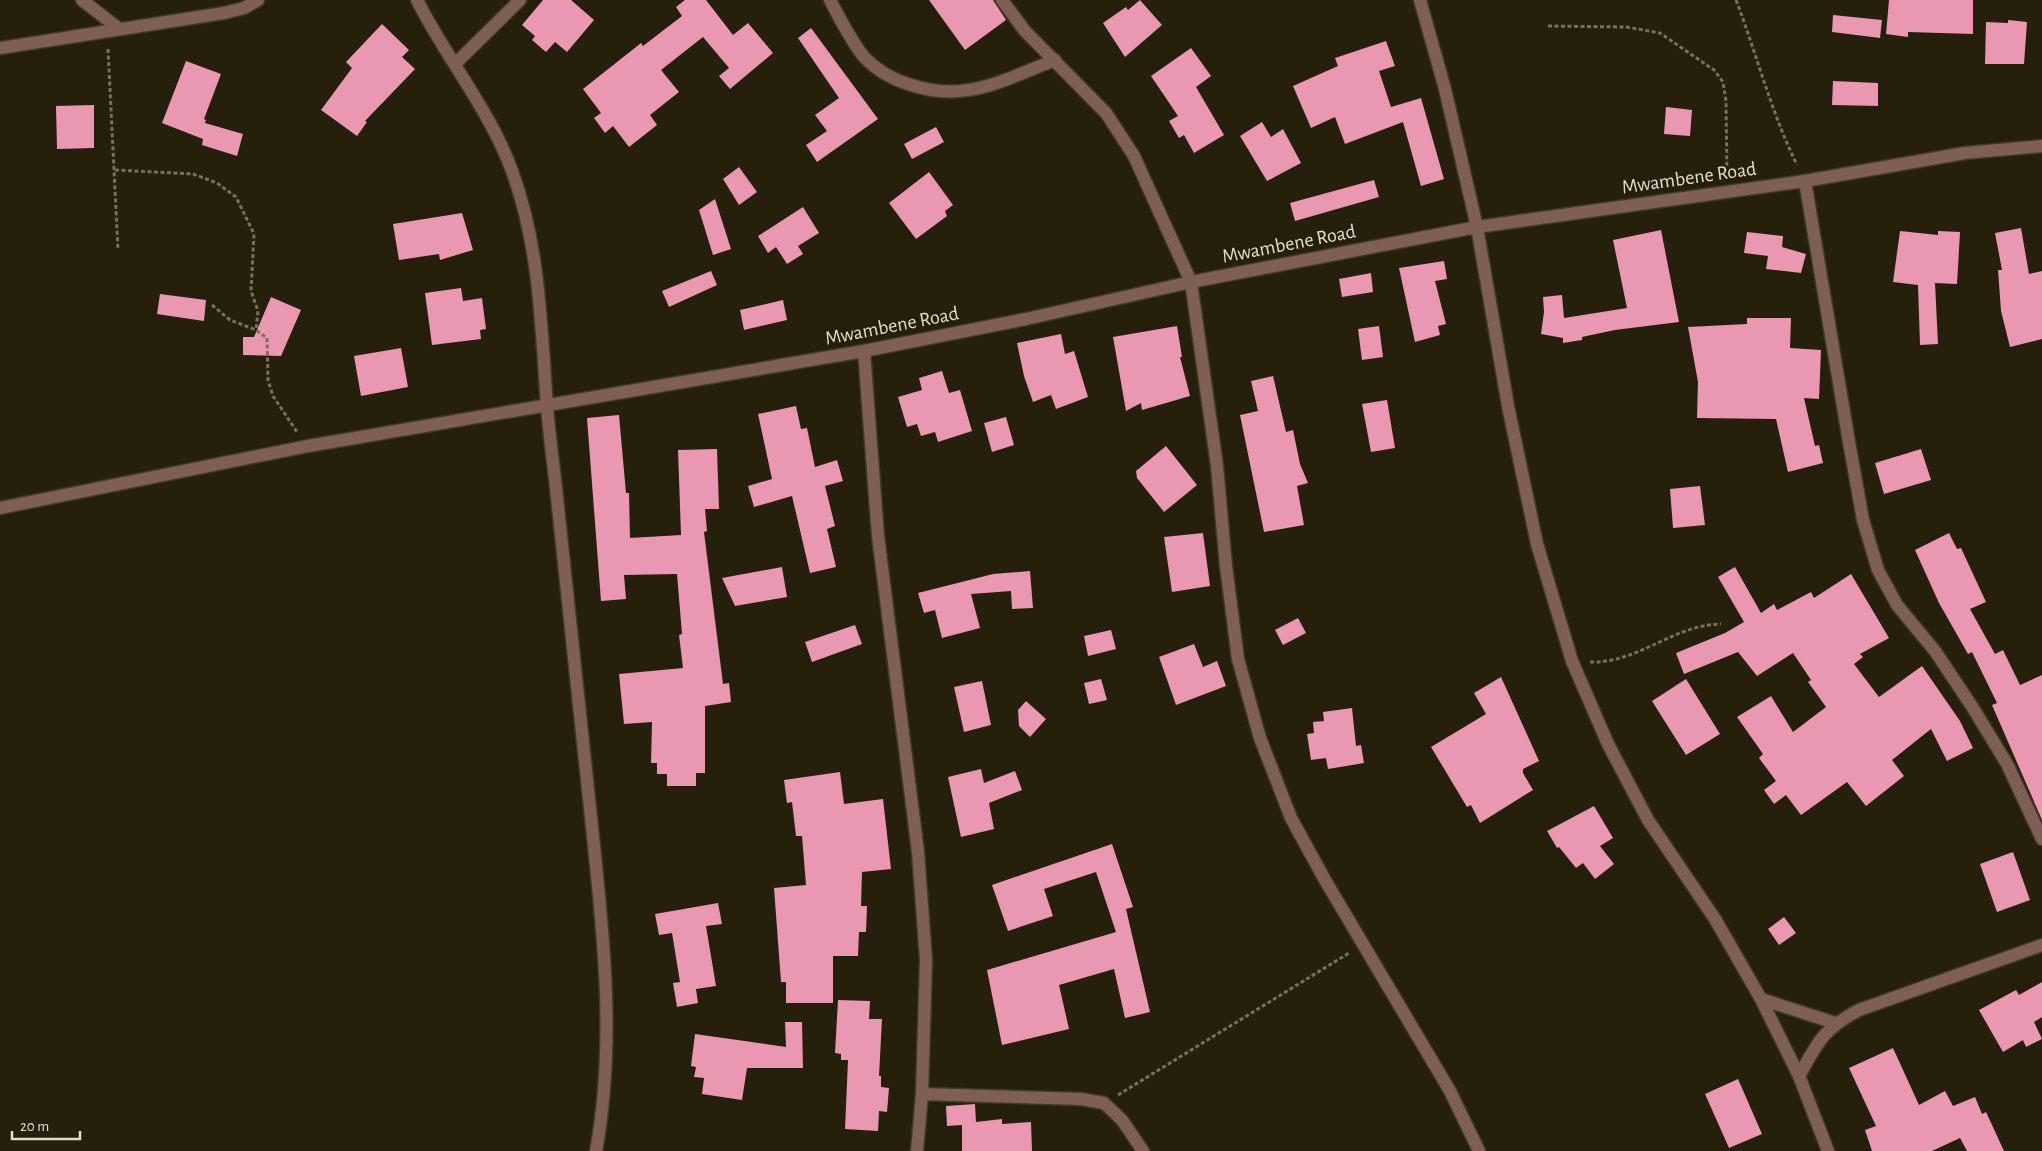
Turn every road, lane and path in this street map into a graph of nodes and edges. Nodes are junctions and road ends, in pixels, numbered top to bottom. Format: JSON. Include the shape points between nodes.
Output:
{"nodes":[{"id":1,"x":82,"y":0,"type":"edge"},
{"id":2,"x":258,"y":0,"type":"edge"},
{"id":3,"x":417,"y":0,"type":"edge"},
{"id":4,"x":520,"y":0,"type":"edge"},
{"id":5,"x":830,"y":0,"type":"edge"},
{"id":6,"x":1002,"y":0,"type":"edge"},
{"id":7,"x":1420,"y":0,"type":"edge"},
{"id":8,"x":1736,"y":0,"type":"edge"},
{"id":9,"x":1548,"y":26,"type":"dead end"},
{"id":10,"x":113,"y":30,"type":"junction"},
{"id":11,"x":0,"y":48,"type":"edge"},
{"id":12,"x":1055,"y":60,"type":"junction"},
{"id":13,"x":455,"y":64,"type":"junction"},
{"id":14,"x":2042,"y":146,"type":"edge"},
{"id":15,"x":115,"y":170,"type":"junction"},
{"id":16,"x":1805,"y":181,"type":"junction"},
{"id":17,"x":1727,"y":192,"type":"junction"},
{"id":18,"x":1477,"y":227,"type":"junction"},
{"id":19,"x":118,"y":250,"type":"dead end"},
{"id":20,"x":1191,"y":282,"type":"junction"},
{"id":21,"x":212,"y":305,"type":"dead end"},
{"id":22,"x":256,"y":330,"type":"junction"},
{"id":23,"x":864,"y":351,"type":"junction"},
{"id":24,"x":547,"y":406,"type":"junction"},
{"id":25,"x":308,"y":446,"type":"junction"},
{"id":26,"x":0,"y":508,"type":"edge"},
{"id":27,"x":1721,"y":624,"type":"dead end"},
{"id":28,"x":1572,"y":661,"type":"junction"},
{"id":29,"x":2042,"y":839,"type":"edge"},
{"id":30,"x":1363,"y":945,"type":"junction"},
{"id":31,"x":2042,"y":945,"type":"edge"},
{"id":32,"x":1761,"y":999,"type":"junction"},
{"id":33,"x":1835,"y":1023,"type":"junction"},
{"id":34,"x":1799,"y":1076,"type":"junction"},
{"id":35,"x":922,"y":1094,"type":"junction"},
{"id":36,"x":1104,"y":1103,"type":"junction"},
{"id":37,"x":596,"y":1151,"type":"edge"},
{"id":38,"x":917,"y":1151,"type":"edge"},
{"id":39,"x":1143,"y":1151,"type":"edge"},
{"id":40,"x":1479,"y":1151,"type":"edge"},
{"id":41,"x":1828,"y":1151,"type":"edge"}],
"edges":[{"from":1,"to":10,"type":"street"},
{"from":2,"to":10,"type":"street","via":[[224,14]]},
{"from":3,"to":13,"type":"street"},
{"from":4,"to":13,"type":"street"},
{"from":5,"to":12,"type":"street","via":[[865,58],[892,79],[925,90],[962,93],[991,86]]},
{"from":6,"to":12,"type":"street","via":[[1025,30]]},
{"from":7,"to":18,"type":"street"},
{"from":8,"to":16,"type":"path","via":[[1780,130]]},
{"from":9,"to":17,"type":"path","via":[[1626,27],[1660,33],[1714,70],[1723,82],[1726,100]]},
{"from":10,"to":11,"type":"street"},
{"from":10,"to":15,"type":"path"},
{"from":12,"to":20,"type":"street","via":[[1106,113],[1134,156]]},
{"from":13,"to":24,"type":"street","via":[[502,149],[526,219],[537,267]]},
{"from":14,"to":16,"type":"street","name":"Mwambene Road","via":[[1965,153]]},
{"from":15,"to":19,"type":"path"},
{"from":15,"to":22,"type":"path","via":[[193,174],[217,183],[236,197],[254,234],[251,291],[258,311]]},
{"from":16,"to":17,"type":"street","name":"Mwambene Road"},
{"from":16,"to":29,"type":"street","via":[[1848,442],[1863,520],[1878,570],[1897,605],[1973,708],[2007,764]]},
{"from":17,"to":18,"type":"street","name":"Mwambene Road"},
{"from":18,"to":20,"type":"street","name":"Mwambene Road"},
{"from":18,"to":28,"type":"street","via":[[1508,406],[1537,544]]},
{"from":20,"to":23,"type":"street","name":"Mwambene Road"},
{"from":20,"to":30,"type":"street","via":[[1216,456],[1238,659],[1260,738],[1291,818]]},
{"from":21,"to":22,"type":"path","via":[[230,320]]},
{"from":22,"to":25,"type":"path","via":[[267,338],[268,380],[273,396]]},
{"from":23,"to":24,"type":"street","name":"Mwambene Road"},
{"from":23,"to":35,"type":"street","via":[[878,536],[918,852],[926,960]]},
{"from":24,"to":25,"type":"street","name":"Mwambene Road"},
{"from":24,"to":37,"type":"street","via":[[608,1000],[603,1109]]},
{"from":25,"to":26,"type":"street","name":"Mwambene Road"},
{"from":27,"to":28,"type":"path","via":[[1689,628],[1618,660]]},
{"from":28,"to":32,"type":"street","via":[[1608,744],[1648,820],[1715,919]]},
{"from":30,"to":36,"type":"path"},
{"from":30,"to":40,"type":"street","via":[[1450,1091]]},
{"from":31,"to":33,"type":"street","via":[[1858,1010]]},
{"from":32,"to":33,"type":"street"},
{"from":32,"to":34,"type":"street"},
{"from":33,"to":34,"type":"street"},
{"from":34,"to":41,"type":"street"},
{"from":35,"to":36,"type":"street","via":[[1081,1099]]},
{"from":35,"to":38,"type":"street"},
{"from":36,"to":39,"type":"street","via":[[1122,1120]]}]}
